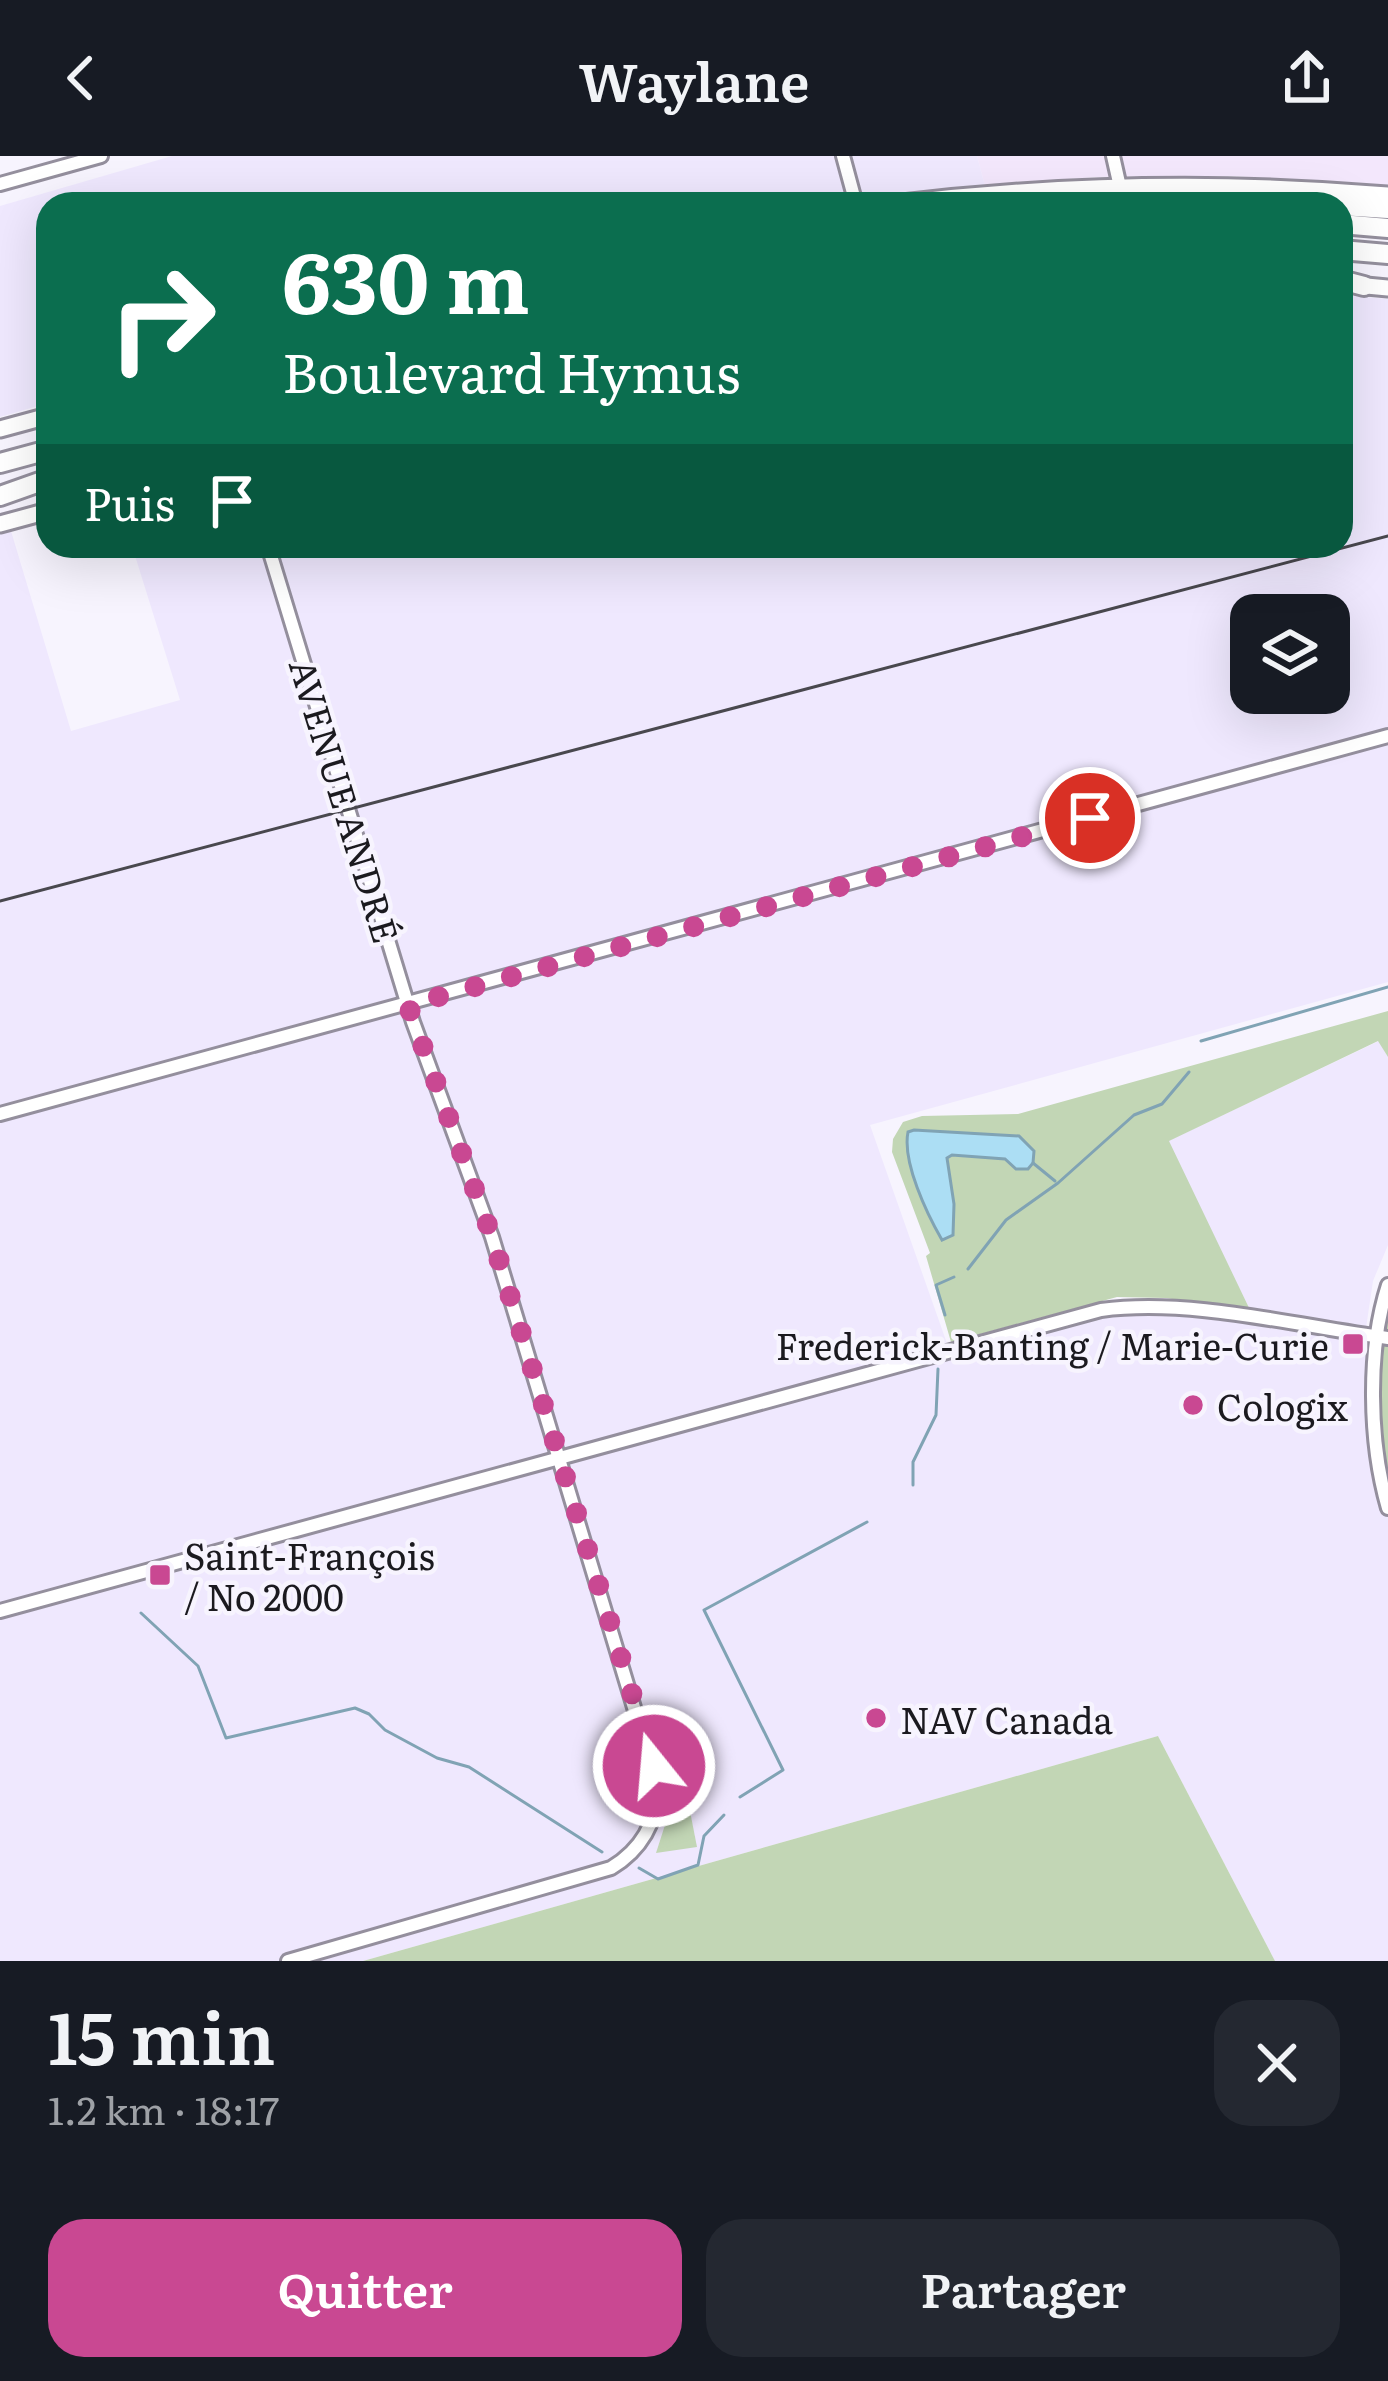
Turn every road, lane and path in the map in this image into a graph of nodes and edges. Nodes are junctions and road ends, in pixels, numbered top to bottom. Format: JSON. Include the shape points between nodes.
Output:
{"nodes":[{"id":1,"x":101,"y":156,"type":"edge"},
{"id":2,"x":843,"y":156,"type":"edge"},
{"id":3,"x":1113,"y":156,"type":"edge"},
{"id":4,"x":0,"y":184,"type":"edge"},
{"id":5,"x":1120,"y":187,"type":"junction"},
{"id":6,"x":853,"y":192,"type":"edge"},
{"id":7,"x":1053,"y":192,"type":"edge"},
{"id":8,"x":1336,"y":192,"type":"edge"},
{"id":9,"x":1353,"y":193,"type":"edge"},
{"id":10,"x":1388,"y":195,"type":"edge"},
{"id":11,"x":1353,"y":207,"type":"edge"},
{"id":12,"x":1388,"y":209,"type":"edge"},
{"id":13,"x":1353,"y":225,"type":"edge"},
{"id":14,"x":1388,"y":228,"type":"edge"},
{"id":15,"x":1353,"y":251,"type":"edge"},
{"id":16,"x":1388,"y":254,"type":"edge"},
{"id":17,"x":1353,"y":284,"type":"edge"},
{"id":18,"x":1364,"y":286,"type":"joint"},
{"id":19,"x":1388,"y":288,"type":"edge"},
{"id":20,"x":36,"y":419,"type":"edge"},
{"id":21,"x":0,"y":429,"type":"edge"},
{"id":22,"x":36,"y":447,"type":"edge"},
{"id":23,"x":36,"y":450,"type":"edge"},
{"id":24,"x":0,"y":451,"type":"edge"},
{"id":25,"x":0,"y":463,"type":"edge"},
{"id":26,"x":36,"y":481,"type":"edge"},
{"id":27,"x":0,"y":493,"type":"edge"},
{"id":28,"x":36,"y":514,"type":"edge"},
{"id":29,"x":0,"y":524,"type":"edge"},
{"id":30,"x":272,"y":558,"type":"edge"},
{"id":31,"x":1388,"y":736,"type":"edge"},
{"id":32,"x":408,"y":1005,"type":"junction"},
{"id":33,"x":0,"y":1114,"type":"edge"},
{"id":34,"x":1388,"y":1285,"type":"edge"},
{"id":35,"x":1384,"y":1338,"type":"edge"},
{"id":36,"x":560,"y":1459,"type":"junction"},
{"id":37,"x":1388,"y":1508,"type":"edge"},
{"id":38,"x":0,"y":1611,"type":"edge"},
{"id":39,"x":288,"y":1961,"type":"edge"}],
"edges":[{"from":1,"to":4,"type":"street"},
{"from":2,"to":6,"type":"street"},
{"from":3,"to":5,"type":"street"},
{"from":5,"to":7,"type":"main road"},
{"from":5,"to":8,"type":"main road"},
{"from":9,"to":10,"type":"main road"},
{"from":11,"to":12,"type":"highway"},
{"from":13,"to":14,"type":"highway"},
{"from":15,"to":16,"type":"highway"},
{"from":17,"to":18,"type":"highway"},
{"from":18,"to":19,"type":"main road"},
{"from":20,"to":21,"type":"main road"},
{"from":22,"to":24,"type":"highway"},
{"from":23,"to":25,"type":"highway"},
{"from":26,"to":27,"type":"highway"},
{"from":28,"to":29,"type":"main road"},
{"from":30,"to":32,"type":"street","name":"AVENUE ANDRÉ"},
{"from":31,"to":32,"type":"street"},
{"from":32,"to":33,"type":"street"},
{"from":32,"to":36,"type":"street","name":"AVENUE ANDRÉ"},
{"from":34,"to":35,"type":"street"},
{"from":35,"to":36,"type":"street","via":[[1137,1305],[1101,1310]]},
{"from":35,"to":37,"type":"street","via":[[1373,1426]]},
{"from":36,"to":38,"type":"street"},
{"from":36,"to":39,"type":"street","name":"AVENUE ANDRÉ","via":[[654,1766],[656,1809],[634,1851],[604,1871]]}]}
